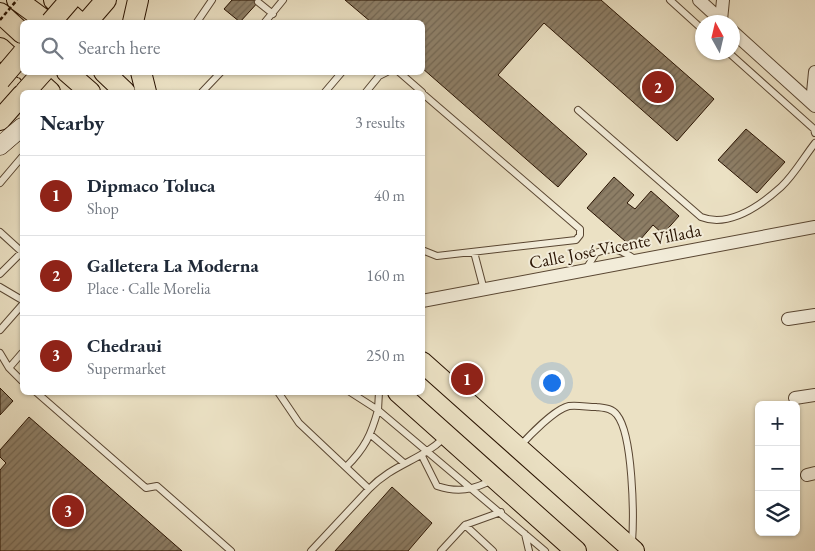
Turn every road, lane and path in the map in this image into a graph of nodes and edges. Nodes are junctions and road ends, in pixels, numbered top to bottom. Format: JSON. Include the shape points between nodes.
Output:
{"nodes":[{"id":1,"x":17,"y":0,"type":"edge"},
{"id":2,"x":54,"y":0,"type":"edge"},
{"id":3,"x":70,"y":0,"type":"edge"},
{"id":4,"x":106,"y":0,"type":"edge"},
{"id":5,"x":138,"y":0,"type":"edge"},
{"id":6,"x":212,"y":0,"type":"edge"},
{"id":7,"x":284,"y":0,"type":"edge"},
{"id":8,"x":670,"y":0,"type":"edge"},
{"id":9,"x":699,"y":0,"type":"edge"},
{"id":10,"x":723,"y":0,"type":"edge"},
{"id":11,"x":258,"y":2,"type":"dead end"},
{"id":12,"x":0,"y":13,"type":"edge"},
{"id":13,"x":273,"y":14,"type":"junction"},
{"id":14,"x":715,"y":15,"type":"edge"},
{"id":15,"x":722,"y":15,"type":"edge"},
{"id":16,"x":0,"y":20,"type":"edge"},
{"id":17,"x":46,"y":20,"type":"edge"},
{"id":18,"x":51,"y":20,"type":"edge"},
{"id":19,"x":76,"y":20,"type":"edge"},
{"id":20,"x":89,"y":20,"type":"edge"},
{"id":21,"x":133,"y":20,"type":"edge"},
{"id":22,"x":198,"y":20,"type":"edge"},
{"id":23,"x":267,"y":20,"type":"edge"},
{"id":24,"x":695,"y":23,"type":"edge"},
{"id":25,"x":20,"y":31,"type":"edge"},
{"id":26,"x":740,"y":38,"type":"edge"},
{"id":27,"x":0,"y":48,"type":"edge"},
{"id":28,"x":20,"y":56,"type":"edge"},
{"id":29,"x":737,"y":60,"type":"edge"},
{"id":30,"x":20,"y":66,"type":"edge"},
{"id":31,"x":815,"y":72,"type":"edge"},
{"id":32,"x":31,"y":75,"type":"edge"},
{"id":33,"x":40,"y":75,"type":"edge"},
{"id":34,"x":70,"y":75,"type":"edge"},
{"id":35,"x":143,"y":75,"type":"edge"},
{"id":36,"x":217,"y":75,"type":"edge"},
{"id":37,"x":339,"y":75,"type":"edge"},
{"id":38,"x":381,"y":75,"type":"edge"},
{"id":39,"x":402,"y":75,"type":"edge"},
{"id":40,"x":0,"y":80,"type":"edge"},
{"id":41,"x":27,"y":90,"type":"edge"},
{"id":42,"x":48,"y":90,"type":"edge"},
{"id":43,"x":88,"y":90,"type":"edge"},
{"id":44,"x":146,"y":90,"type":"edge"},
{"id":45,"x":204,"y":90,"type":"edge"},
{"id":46,"x":327,"y":90,"type":"edge"},
{"id":47,"x":368,"y":90,"type":"edge"},
{"id":48,"x":419,"y":90,"type":"edge"},
{"id":49,"x":425,"y":95,"type":"edge"},
{"id":50,"x":20,"y":98,"type":"edge"},
{"id":51,"x":814,"y":104,"type":"edge"},
{"id":52,"x":578,"y":110,"type":"dead end"},
{"id":53,"x":0,"y":120,"type":"edge"},
{"id":54,"x":20,"y":129,"type":"edge"},
{"id":55,"x":815,"y":133,"type":"edge"},
{"id":56,"x":815,"y":143,"type":"edge"},
{"id":57,"x":0,"y":146,"type":"edge"},
{"id":58,"x":20,"y":159,"type":"edge"},
{"id":59,"x":0,"y":183,"type":"edge"},
{"id":60,"x":815,"y":227,"type":"edge"},
{"id":61,"x":0,"y":232,"type":"edge"},
{"id":62,"x":20,"y":250,"type":"edge"},
{"id":63,"x":425,"y":251,"type":"edge"},
{"id":64,"x":474,"y":252,"type":"junction"},
{"id":65,"x":20,"y":254,"type":"edge"},
{"id":66,"x":0,"y":274,"type":"edge"},
{"id":67,"x":0,"y":287,"type":"edge"},
{"id":68,"x":484,"y":290,"type":"junction"},
{"id":69,"x":20,"y":299,"type":"edge"},
{"id":70,"x":425,"y":300,"type":"edge"},
{"id":71,"x":20,"y":308,"type":"edge"},
{"id":72,"x":815,"y":315,"type":"edge"},
{"id":73,"x":788,"y":319,"type":"dead end"},
{"id":74,"x":0,"y":330,"type":"edge"},
{"id":75,"x":0,"y":353,"type":"edge"},
{"id":76,"x":20,"y":355,"type":"edge"},
{"id":77,"x":425,"y":365,"type":"edge"},
{"id":78,"x":8,"y":368,"type":"junction"},
{"id":79,"x":20,"y":379,"type":"edge"},
{"id":80,"x":39,"y":395,"type":"edge"},
{"id":81,"x":280,"y":395,"type":"edge"},
{"id":82,"x":355,"y":395,"type":"edge"},
{"id":83,"x":379,"y":395,"type":"edge"},
{"id":84,"x":401,"y":395,"type":"edge"},
{"id":85,"x":815,"y":395,"type":"edge"},
{"id":86,"x":795,"y":398,"type":"dead end"},
{"id":87,"x":378,"y":410,"type":"junction"},
{"id":88,"x":371,"y":435,"type":"junction"},
{"id":89,"x":447,"y":436,"type":"junction"},
{"id":90,"x":518,"y":448,"type":"junction"},
{"id":91,"x":430,"y":452,"type":"junction"},
{"id":92,"x":422,"y":456,"type":"junction"},
{"id":93,"x":404,"y":463,"type":"junction"},
{"id":94,"x":346,"y":467,"type":"junction"},
{"id":95,"x":495,"y":479,"type":"junction"},
{"id":96,"x":369,"y":489,"type":"junction"},
{"id":97,"x":474,"y":490,"type":"junction"},
{"id":98,"x":500,"y":512,"type":"junction"},
{"id":99,"x":465,"y":525,"type":"junction"},
{"id":100,"x":524,"y":532,"type":"junction"},
{"id":101,"x":633,"y":550,"type":"edge"},
{"id":102,"x":231,"y":551,"type":"edge"},
{"id":103,"x":311,"y":551,"type":"edge"},
{"id":104,"x":441,"y":551,"type":"edge"},
{"id":105,"x":493,"y":551,"type":"edge"},
{"id":106,"x":529,"y":551,"type":"edge"},
{"id":107,"x":545,"y":551,"type":"edge"},
{"id":108,"x":576,"y":551,"type":"edge"}],
"edges":[{"from":1,"to":16,"type":"path","bridge":true},
{"from":1,"to":17,"type":"main road"},
{"from":2,"to":19,"type":"main road"},
{"from":3,"to":18,"type":"main road","bridge":true},
{"from":4,"to":20,"type":"main road"},
{"from":5,"to":21,"type":"main road"},
{"from":6,"to":22,"type":"lane"},
{"from":7,"to":13,"type":"lane"},
{"from":8,"to":24,"type":"lane"},
{"from":9,"to":14,"type":"street"},
{"from":10,"to":15,"type":"street"},
{"from":11,"to":13,"type":"lane"},
{"from":12,"to":25,"type":"main road"},
{"from":13,"to":23,"type":"lane"},
{"from":26,"to":51,"type":"street"},
{"from":27,"to":30,"type":"main road"},
{"from":28,"to":40,"type":"main road","bridge":true},
{"from":29,"to":55,"type":"lane","via":[[814,128]]},
{"from":31,"to":51,"type":"street"},
{"from":32,"to":42,"type":"main road"},
{"from":33,"to":41,"type":"main road","bridge":true},
{"from":34,"to":43,"type":"main road"},
{"from":35,"to":44,"type":"main road"},
{"from":36,"to":45,"type":"lane"},
{"from":37,"to":46,"type":"lane"},
{"from":38,"to":47,"type":"lane"},
{"from":39,"to":48,"type":"lane"},
{"from":49,"to":64,"type":"lane","via":[[580,229],[576,240]]},
{"from":50,"to":53,"type":"main road"},
{"from":52,"to":56,"type":"lane","via":[[701,217],[710,220],[741,216],[782,186]]},
{"from":54,"to":57,"type":"street"},
{"from":58,"to":59,"type":"lane"},
{"from":60,"to":68,"type":"street","name":"Calle José Vicente Villada"},
{"from":61,"to":62,"type":"lane"},
{"from":63,"to":64,"type":"lane","via":[[437,256]]},
{"from":64,"to":68,"type":"lane"},
{"from":65,"to":66,"type":"lane"},
{"from":67,"to":69,"type":"lane"},
{"from":68,"to":70,"type":"street","name":"Calle José Vicente Villada"},
{"from":71,"to":74,"type":"lane"},
{"from":72,"to":73,"type":"street"},
{"from":75,"to":78,"type":"lane"},
{"from":76,"to":78,"type":"lane"},
{"from":77,"to":90,"type":"main road"},
{"from":78,"to":79,"type":"lane"},
{"from":80,"to":102,"type":"lane","via":[[146,488],[157,486]]},
{"from":81,"to":94,"type":"lane","via":[[299,423]]},
{"from":82,"to":87,"type":"lane"},
{"from":83,"to":87,"type":"lane"},
{"from":84,"to":89,"type":"main road"},
{"from":85,"to":86,"type":"street"},
{"from":87,"to":88,"type":"lane"},
{"from":87,"to":91,"type":"lane"},
{"from":88,"to":93,"type":"lane"},
{"from":88,"to":94,"type":"lane"},
{"from":89,"to":91,"type":"lane"},
{"from":89,"to":95,"type":"main road"},
{"from":90,"to":101,"type":"main road"},
{"from":90,"to":101,"type":"lane","via":[[564,408],[607,408],[616,414],[622,424],[632,474]]},
{"from":91,"to":92,"type":"lane"},
{"from":91,"to":97,"type":"lane"},
{"from":92,"to":93,"type":"lane"},
{"from":92,"to":97,"type":"lane","via":[[437,486]]},
{"from":93,"to":96,"type":"lane","via":[[382,476]]},
{"from":94,"to":96,"type":"lane"},
{"from":95,"to":97,"type":"lane"},
{"from":95,"to":108,"type":"main road"},
{"from":96,"to":103,"type":"lane"},
{"from":97,"to":98,"type":"lane"},
{"from":98,"to":99,"type":"lane"},
{"from":98,"to":100,"type":"lane"},
{"from":99,"to":104,"type":"lane"},
{"from":99,"to":105,"type":"lane"},
{"from":100,"to":106,"type":"lane"},
{"from":100,"to":107,"type":"lane"}]}
